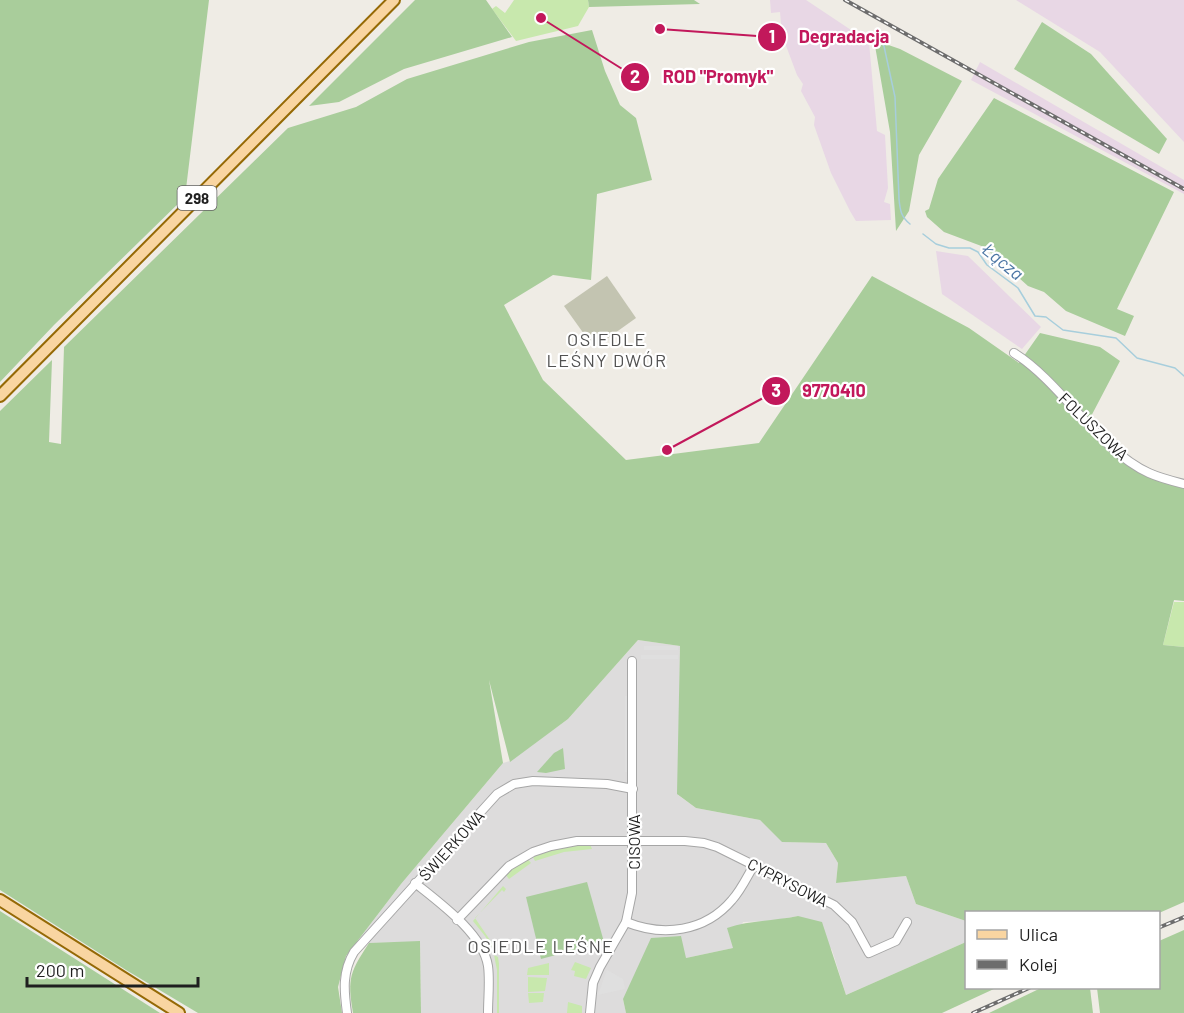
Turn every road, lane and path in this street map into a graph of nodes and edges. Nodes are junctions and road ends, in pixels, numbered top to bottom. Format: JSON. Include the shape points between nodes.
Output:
{"nodes":[{"id":1,"x":393,"y":0,"type":"edge"},
{"id":2,"x":1014,"y":353,"type":"dead end"},
{"id":3,"x":0,"y":396,"type":"edge"},
{"id":4,"x":1184,"y":484,"type":"edge"},
{"id":5,"x":632,"y":661,"type":"dead end"},
{"id":6,"x":633,"y":789,"type":"junction"},
{"id":7,"x":633,"y":841,"type":"junction"},
{"id":8,"x":754,"y":865,"type":"junction"},
{"id":9,"x":416,"y":883,"type":"junction"},
{"id":10,"x":0,"y":900,"type":"edge"},
{"id":11,"x":457,"y":920,"type":"junction"},
{"id":12,"x":626,"y":922,"type":"junction"},
{"id":13,"x":907,"y":922,"type":"dead end"},
{"id":14,"x":179,"y":1013,"type":"edge"},
{"id":15,"x":347,"y":1013,"type":"edge"},
{"id":16,"x":488,"y":1013,"type":"edge"},
{"id":17,"x":590,"y":1013,"type":"edge"}],
"edges":[{"from":1,"to":3,"type":"main road","number":"298"},
{"from":2,"to":4,"type":"street","name":"FOLUSZOWA","via":[[1128,460],[1148,472]]},
{"from":5,"to":6,"type":"street","name":"CISOWA"},
{"from":6,"to":7,"type":"street","name":"CISOWA"},
{"from":6,"to":9,"type":"street","name":"ŚWIERKOWA","via":[[596,783],[514,784],[497,794]]},
{"from":7,"to":8,"type":"street","name":"CYPRYSOWA","via":[[704,843]]},
{"from":7,"to":11,"type":"street","name":"CYPRYSOWA","via":[[569,842],[533,852],[502,872]]},
{"from":7,"to":12,"type":"street","name":"CISOWA","via":[[633,893]]},
{"from":8,"to":12,"type":"street","via":[[728,904],[699,924],[658,931]]},
{"from":8,"to":13,"type":"street","name":"CYPRYSOWA","via":[[834,905],[852,922],[869,953],[896,941]]},
{"from":9,"to":11,"type":"street"},
{"from":9,"to":15,"type":"street","name":"ŚWIERKOWA","via":[[350,958],[344,979]]},
{"from":10,"to":14,"type":"main road"},
{"from":11,"to":16,"type":"street","via":[[484,953]]},
{"from":12,"to":17,"type":"street","name":"CISOWA","via":[[593,983]]}]}
